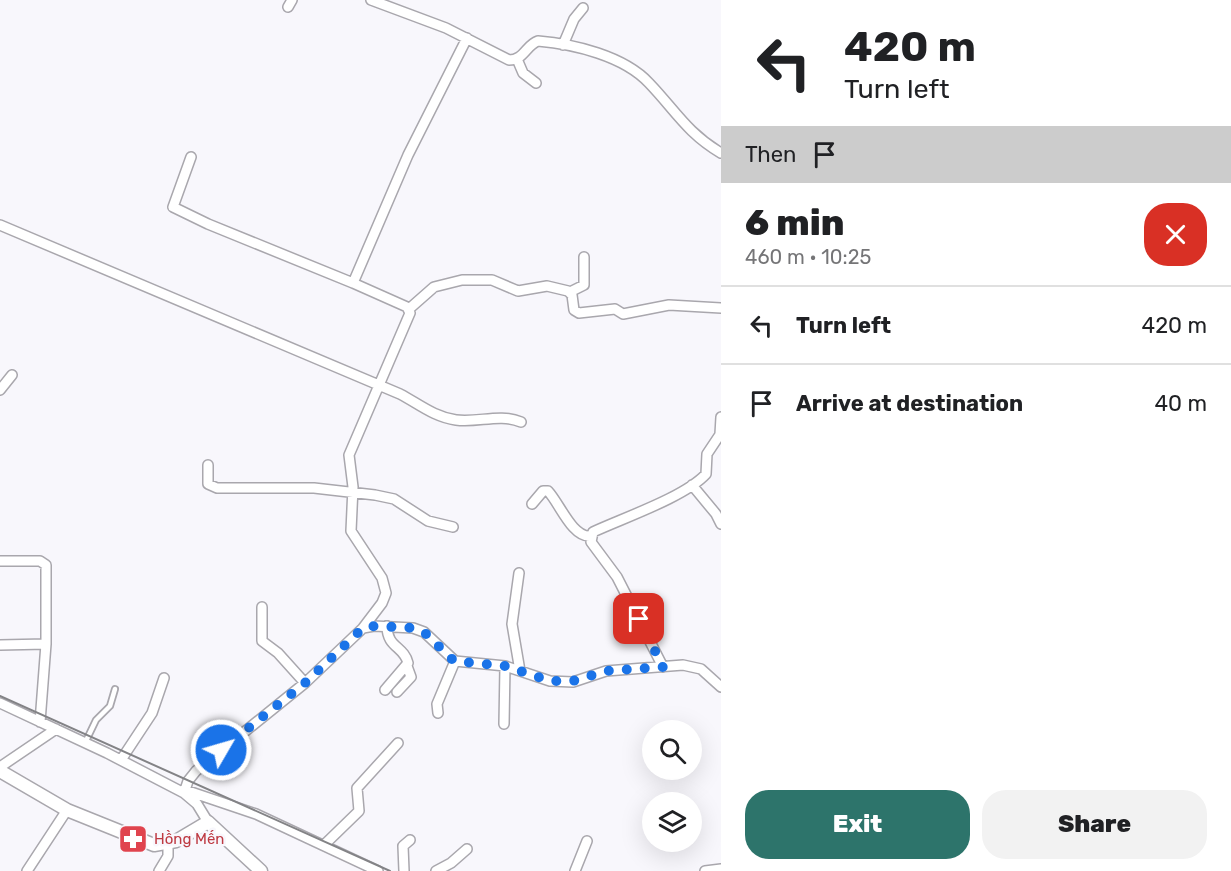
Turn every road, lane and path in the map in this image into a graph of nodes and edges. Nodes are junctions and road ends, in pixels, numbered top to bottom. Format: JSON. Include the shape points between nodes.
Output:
{"nodes":[{"id":1,"x":371,"y":0,"type":"edge"},
{"id":2,"x":583,"y":8,"type":"dead end"},
{"id":3,"x":467,"y":38,"type":"junction"},
{"id":4,"x":563,"y":45,"type":"junction"},
{"id":5,"x":518,"y":59,"type":"junction"},
{"id":6,"x":536,"y":83,"type":"dead end"},
{"id":7,"x":721,"y":153,"type":"edge"},
{"id":8,"x":191,"y":157,"type":"dead end"},
{"id":9,"x":0,"y":225,"type":"edge"},
{"id":10,"x":584,"y":257,"type":"dead end"},
{"id":11,"x":353,"y":283,"type":"junction"},
{"id":12,"x":570,"y":292,"type":"junction"},
{"id":13,"x":721,"y":308,"type":"edge"},
{"id":14,"x":409,"y":309,"type":"junction"},
{"id":15,"x":12,"y":375,"type":"dead end"},
{"id":16,"x":379,"y":387,"type":"junction"},
{"id":17,"x":0,"y":390,"type":"edge"},
{"id":18,"x":721,"y":417,"type":"edge"},
{"id":19,"x":521,"y":422,"type":"dead end"},
{"id":20,"x":721,"y":434,"type":"edge"},
{"id":21,"x":208,"y":465,"type":"dead end"},
{"id":22,"x":692,"y":485,"type":"junction"},
{"id":23,"x":352,"y":491,"type":"junction"},
{"id":24,"x":532,"y":504,"type":"dead end"},
{"id":25,"x":721,"y":524,"type":"edge"},
{"id":26,"x":453,"y":527,"type":"dead end"},
{"id":27,"x":590,"y":536,"type":"junction"},
{"id":28,"x":0,"y":561,"type":"edge"},
{"id":29,"x":519,"y":573,"type":"dead end"},
{"id":30,"x":262,"y":607,"type":"dead end"},
{"id":31,"x":387,"y":626,"type":"junction"},
{"id":32,"x":363,"y":628,"type":"junction"},
{"id":33,"x":46,"y":644,"type":"junction"},
{"id":34,"x":0,"y":645,"type":"edge"},
{"id":35,"x":454,"y":661,"type":"junction"},
{"id":36,"x":407,"y":666,"type":"junction"},
{"id":37,"x":505,"y":666,"type":"junction"},
{"id":38,"x":663,"y":667,"type":"junction"},
{"id":39,"x":520,"y":671,"type":"junction"},
{"id":40,"x":164,"y":678,"type":"dead end"},
{"id":41,"x":305,"y":683,"type":"junction"},
{"id":42,"x":721,"y":687,"type":"edge"},
{"id":43,"x":115,"y":689,"type":"dead end"},
{"id":44,"x":385,"y":690,"type":"dead end"},
{"id":45,"x":397,"y":692,"type":"dead end"},
{"id":46,"x":0,"y":703,"type":"edge"},
{"id":47,"x":438,"y":713,"type":"dead end"},
{"id":48,"x":40,"y":722,"type":"junction"},
{"id":49,"x":504,"y":724,"type":"dead end"},
{"id":50,"x":56,"y":729,"type":"junction"},
{"id":51,"x":85,"y":742,"type":"junction"},
{"id":52,"x":398,"y":743,"type":"dead end"},
{"id":53,"x":121,"y":760,"type":"junction"},
{"id":54,"x":0,"y":769,"type":"edge"},
{"id":55,"x":184,"y":791,"type":"junction"},
{"id":56,"x":67,"y":810,"type":"junction"},
{"id":57,"x":208,"y":822,"type":"junction"},
{"id":58,"x":410,"y":840,"type":"dead end"},
{"id":59,"x":587,"y":841,"type":"dead end"},
{"id":60,"x":168,"y":844,"type":"junction"},
{"id":61,"x":324,"y":845,"type":"junction"},
{"id":62,"x":466,"y":849,"type":"dead end"},
{"id":63,"x":721,"y":869,"type":"edge"},
{"id":64,"x":27,"y":871,"type":"edge"},
{"id":65,"x":159,"y":871,"type":"edge"},
{"id":66,"x":261,"y":871,"type":"edge"},
{"id":67,"x":378,"y":871,"type":"edge"},
{"id":68,"x":404,"y":871,"type":"edge"},
{"id":69,"x":436,"y":871,"type":"edge"},
{"id":70,"x":575,"y":871,"type":"edge"},
{"id":71,"x":705,"y":871,"type":"edge"}],
"edges":[{"from":1,"to":3,"type":"street"},
{"from":2,"to":4,"type":"street"},
{"from":3,"to":5,"type":"street","via":[[506,59]]},
{"from":3,"to":11,"type":"street","via":[[408,155]]},
{"from":4,"to":5,"type":"street","via":[[534,41]]},
{"from":4,"to":7,"type":"street","via":[[609,58],[637,73],[698,140]]},
{"from":5,"to":6,"type":"street","via":[[523,73]]},
{"from":8,"to":11,"type":"street","via":[[173,207]]},
{"from":9,"to":16,"type":"street"},
{"from":10,"to":12,"type":"street","via":[[585,282]]},
{"from":11,"to":14,"type":"street"},
{"from":12,"to":13,"type":"street","via":[[574,310],[579,313],[615,309],[623,314],[678,305]]},
{"from":12,"to":14,"type":"street","via":[[546,286],[518,291],[492,280],[462,280],[434,287]]},
{"from":14,"to":16,"type":"street","via":[[409,318]]},
{"from":15,"to":17,"type":"street"},
{"from":16,"to":19,"type":"street","via":[[443,418],[459,421],[507,416]]},
{"from":16,"to":23,"type":"street","via":[[350,452]]},
{"from":18,"to":20,"type":"street"},
{"from":20,"to":22,"type":"street","via":[[707,454],[706,474]]},
{"from":21,"to":23,"type":"street","via":[[208,484],[217,488]]},
{"from":22,"to":25,"type":"street"},
{"from":22,"to":27,"type":"street"},
{"from":23,"to":26,"type":"street","via":[[394,499],[428,521]]},
{"from":23,"to":32,"type":"street","via":[[351,531],[382,578],[386,593]]},
{"from":24,"to":27,"type":"street","via":[[543,491],[548,491],[576,531]]},
{"from":27,"to":38,"type":"street","via":[[617,577]]},
{"from":28,"to":33,"type":"street","via":[[45,563]]},
{"from":29,"to":39,"type":"street","via":[[512,624]]},
{"from":30,"to":41,"type":"street","via":[[262,641]]},
{"from":31,"to":32,"type":"street"},
{"from":31,"to":35,"type":"street","via":[[419,630]]},
{"from":31,"to":36,"type":"street","via":[[389,640],[407,659]]},
{"from":32,"to":41,"type":"street"},
{"from":33,"to":34,"type":"street"},
{"from":33,"to":48,"type":"street"},
{"from":35,"to":37,"type":"street"},
{"from":35,"to":47,"type":"street","via":[[437,704]]},
{"from":36,"to":44,"type":"street"},
{"from":36,"to":45,"type":"street","via":[[411,677]]},
{"from":37,"to":39,"type":"street"},
{"from":37,"to":49,"type":"street"},
{"from":38,"to":39,"type":"street","via":[[606,671],[563,682]]},
{"from":38,"to":42,"type":"street","via":[[695,667]]},
{"from":40,"to":53,"type":"street","via":[[152,714]]},
{"from":41,"to":55,"type":"street","via":[[196,771]]},
{"from":43,"to":51,"type":"lane","via":[[110,706],[96,720]]},
{"from":46,"to":48,"type":"street"},
{"from":48,"to":50,"type":"street"},
{"from":50,"to":51,"type":"street"},
{"from":50,"to":54,"type":"street"},
{"from":51,"to":53,"type":"street"},
{"from":52,"to":61,"type":"street","via":[[357,788],[359,811]]},
{"from":53,"to":55,"type":"street"},
{"from":54,"to":56,"type":"street"},
{"from":55,"to":57,"type":"street"},
{"from":55,"to":61,"type":"street","via":[[228,802]]},
{"from":56,"to":60,"type":"street","via":[[139,840]]},
{"from":56,"to":64,"type":"street"},
{"from":57,"to":60,"type":"street"},
{"from":57,"to":66,"type":"street"},
{"from":58,"to":68,"type":"street","via":[[403,846]]},
{"from":59,"to":70,"type":"street"},
{"from":60,"to":65,"type":"street","via":[[168,856]]},
{"from":61,"to":67,"type":"street"},
{"from":62,"to":69,"type":"street"},
{"from":63,"to":71,"type":"street"}]}
